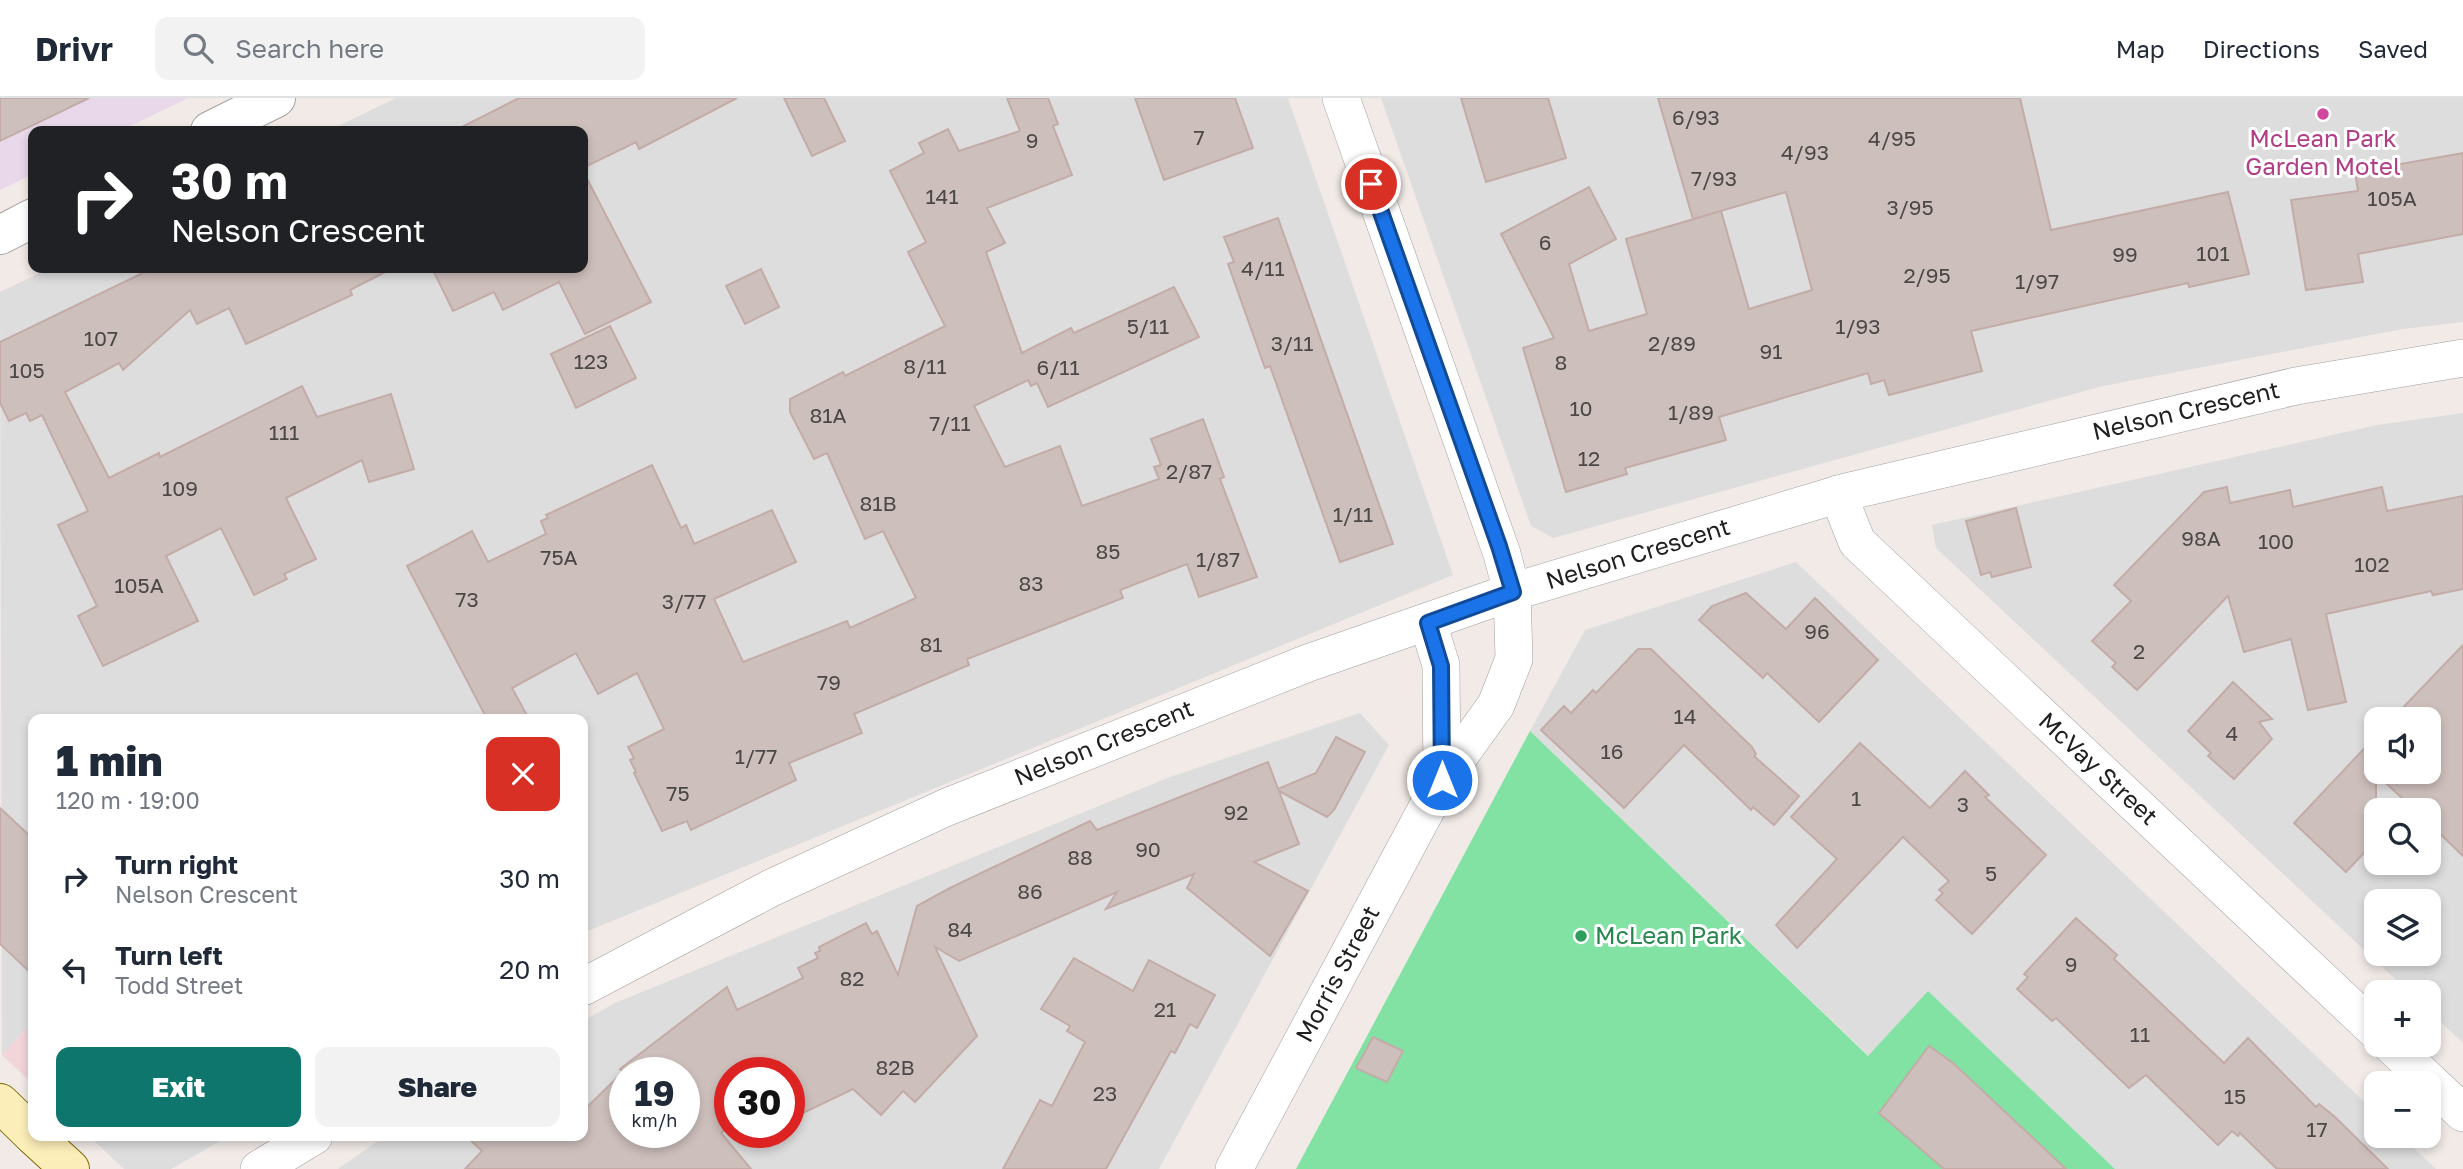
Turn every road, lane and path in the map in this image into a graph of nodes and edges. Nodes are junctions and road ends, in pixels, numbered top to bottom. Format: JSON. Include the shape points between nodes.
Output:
{"nodes":[{"id":1,"x":276,"y":98,"type":"edge"},
{"id":2,"x":1341,"y":98,"type":"edge"},
{"id":3,"x":220,"y":126,"type":"edge"},
{"id":4,"x":28,"y":221,"type":"edge"},
{"id":5,"x":0,"y":235,"type":"edge"},
{"id":6,"x":2463,"y":358,"type":"edge"},
{"id":7,"x":1838,"y":494,"type":"junction"},
{"id":8,"x":1513,"y":592,"type":"junction"},
{"id":9,"x":1428,"y":623,"type":"junction"},
{"id":10,"x":1442,"y":780,"type":"junction"},
{"id":11,"x":588,"y":984,"type":"edge"},
{"id":12,"x":2364,"y":1020,"type":"edge"},
{"id":13,"x":2404,"y":1057,"type":"edge"},
{"id":14,"x":0,"y":1103,"type":"edge"},
{"id":15,"x":2463,"y":1113,"type":"edge"},
{"id":16,"x":28,"y":1129,"type":"edge"},
{"id":17,"x":40,"y":1141,"type":"edge"},
{"id":18,"x":306,"y":1141,"type":"edge"},
{"id":19,"x":70,"y":1169,"type":"edge"},
{"id":20,"x":260,"y":1169,"type":"edge"},
{"id":21,"x":1234,"y":1169,"type":"edge"}],
"edges":[{"from":1,"to":3,"type":"street"},
{"from":2,"to":8,"type":"street","name":"Morris Street"},
{"from":4,"to":5,"type":"street"},
{"from":6,"to":7,"type":"street","name":"Nelson Crescent","via":[[2283,389]]},
{"from":7,"to":8,"type":"street","name":"Nelson Crescent"},
{"from":7,"to":12,"type":"street","name":"McVay Street","via":[[1857,542]]},
{"from":8,"to":9,"type":"street","name":"Nelson Crescent"},
{"from":8,"to":10,"type":"street","name":"Morris Street","via":[[1514,659],[1496,705]]},
{"from":9,"to":10,"type":"street","name":"Morris Street","via":[[1441,666]]},
{"from":9,"to":11,"type":"street","name":"Nelson Crescent","via":[[1308,663],[947,807],[771,888]]},
{"from":10,"to":21,"type":"street","name":"Morris Street"},
{"from":13,"to":15,"type":"street"},
{"from":14,"to":16,"type":"main road"},
{"from":17,"to":19,"type":"main road"},
{"from":18,"to":20,"type":"street"}]}
